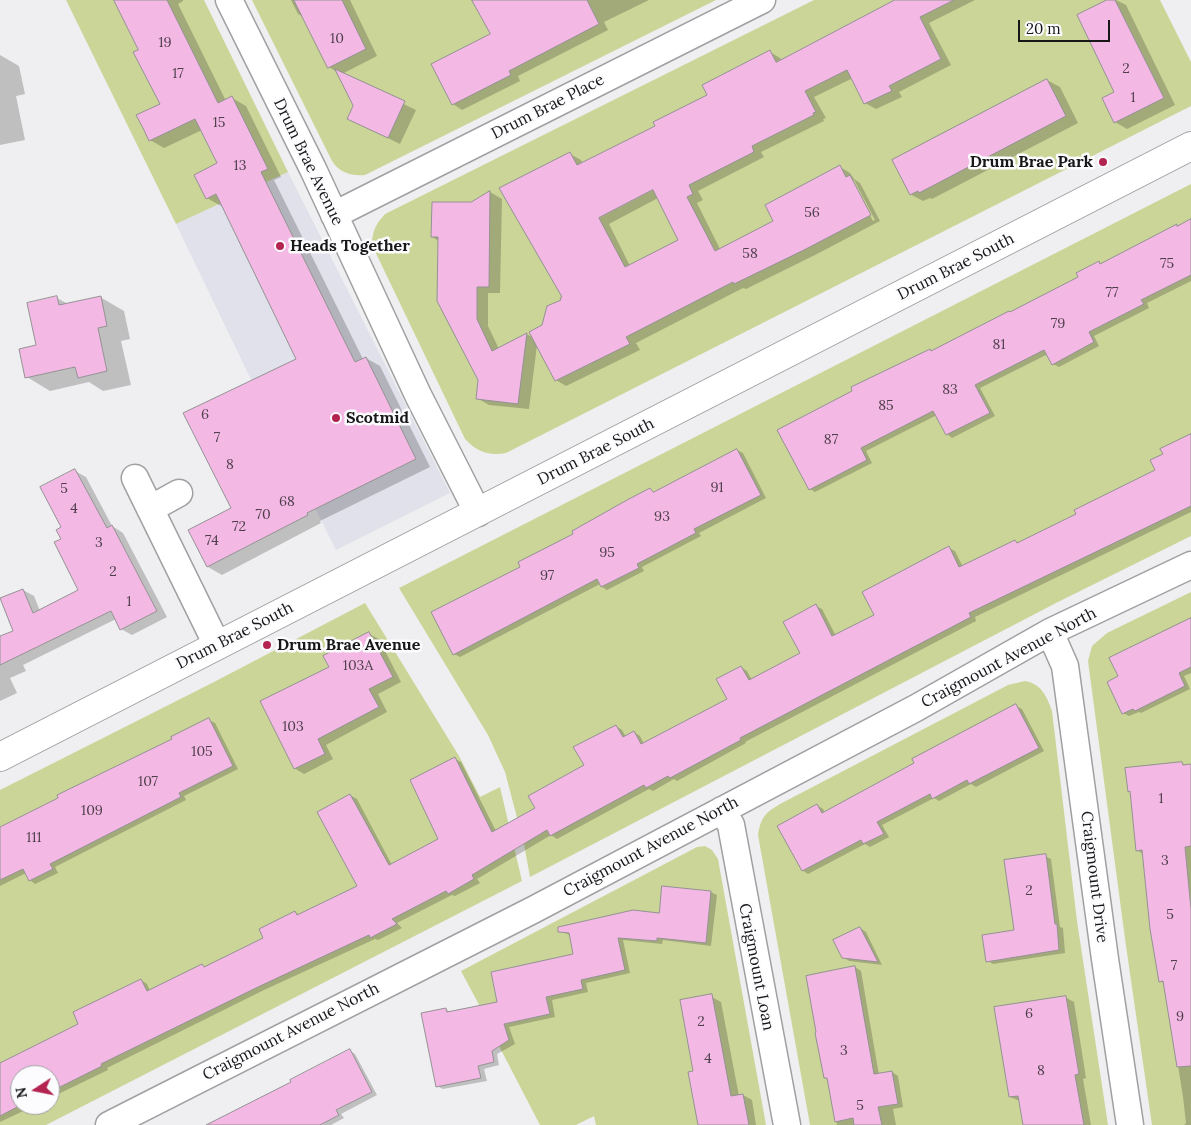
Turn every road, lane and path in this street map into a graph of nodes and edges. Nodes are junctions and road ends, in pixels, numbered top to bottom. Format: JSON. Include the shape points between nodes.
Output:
{"nodes":[{"id":1,"x":229,"y":0,"type":"edge"},
{"id":2,"x":762,"y":0,"type":"edge"},
{"id":3,"x":1191,"y":146,"type":"edge"},
{"id":4,"x":334,"y":215,"type":"junction"},
{"id":5,"x":135,"y":478,"type":"dead end"},
{"id":6,"x":179,"y":493,"type":"dead end"},
{"id":7,"x":150,"y":509,"type":"junction"},
{"id":8,"x":478,"y":513,"type":"junction"},
{"id":9,"x":1191,"y":565,"type":"edge"},
{"id":10,"x":1050,"y":632,"type":"junction"},
{"id":11,"x":217,"y":645,"type":"junction"},
{"id":12,"x":0,"y":757,"type":"edge"},
{"id":13,"x":722,"y":810,"type":"junction"},
{"id":14,"x":109,"y":1125,"type":"edge"},
{"id":15,"x":787,"y":1125,"type":"edge"},
{"id":16,"x":1130,"y":1125,"type":"edge"}],
"edges":[{"from":1,"to":4,"type":"street","name":"Drum Brae Avenue"},
{"from":2,"to":4,"type":"street","name":"Drum Brae Place"},
{"from":3,"to":8,"type":"main road","name":"Drum Brae South"},
{"from":4,"to":8,"type":"street","name":"Drum Brae Avenue"},
{"from":5,"to":7,"type":"street"},
{"from":6,"to":7,"type":"street"},
{"from":7,"to":11,"type":"street"},
{"from":8,"to":11,"type":"main road","name":"Drum Brae South"},
{"from":9,"to":10,"type":"street","name":"Craigmount Avenue North"},
{"from":10,"to":13,"type":"street","name":"Craigmount Avenue North","via":[[916,708]]},
{"from":10,"to":16,"type":"street","name":"Craigmount Drive","via":[[1064,666]]},
{"from":11,"to":12,"type":"main road","name":"Drum Brae South"},
{"from":13,"to":14,"type":"street","name":"Craigmount Avenue North","via":[[533,910]]},
{"from":13,"to":15,"type":"street","name":"Craigmount Loan","via":[[730,825]]}]}
